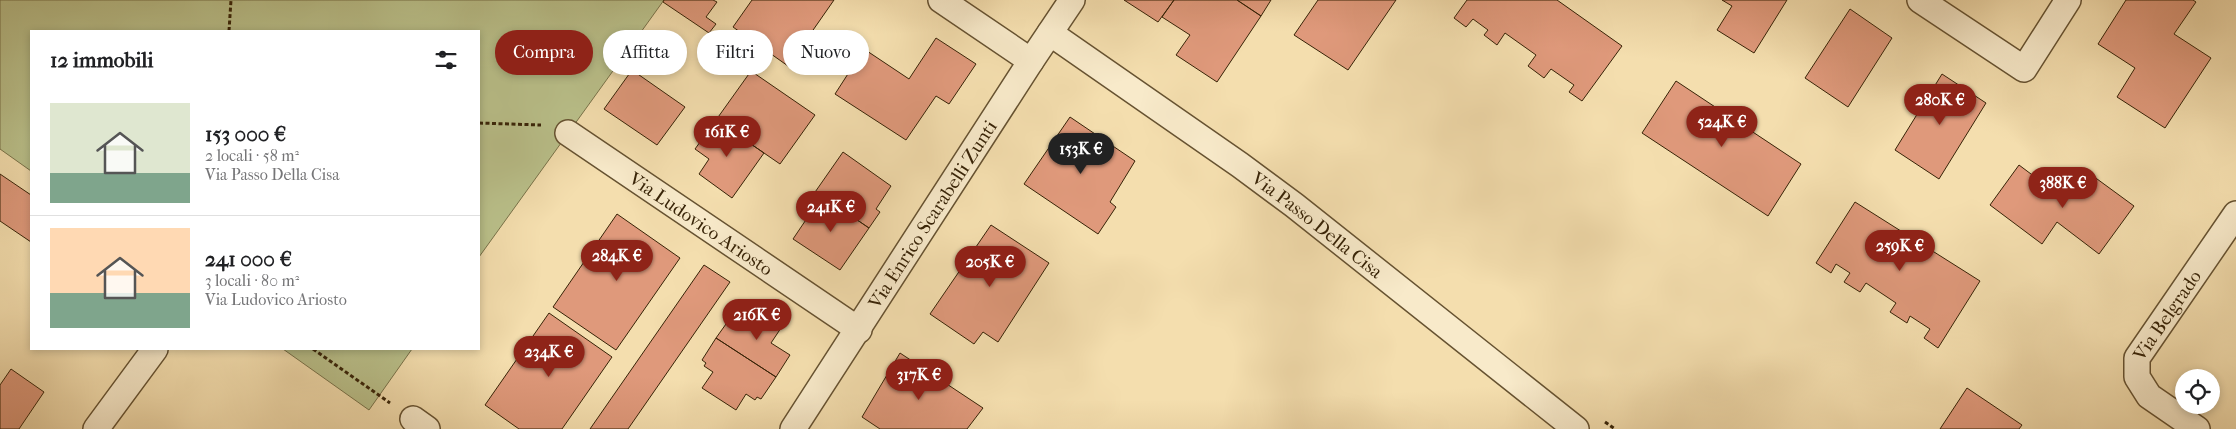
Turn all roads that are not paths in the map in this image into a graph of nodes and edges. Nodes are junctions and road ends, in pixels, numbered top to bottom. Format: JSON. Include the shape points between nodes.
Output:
{"nodes":[{"id":1,"x":941,"y":0,"type":"edge"},
{"id":2,"x":1072,"y":0,"type":"edge"},
{"id":3,"x":1920,"y":0,"type":"edge"},
{"id":4,"x":2068,"y":0,"type":"edge"},
{"id":5,"x":1050,"y":33,"type":"junction"},
{"id":6,"x":1031,"y":61,"type":"junction"},
{"id":7,"x":568,"y":133,"type":"road end"},
{"id":8,"x":2236,"y":214,"type":"edge"},
{"id":9,"x":859,"y":330,"type":"junction"},
{"id":10,"x":154,"y":350,"type":"edge"},
{"id":11,"x":96,"y":429,"type":"edge"},
{"id":12,"x":793,"y":429,"type":"edge"},
{"id":13,"x":1576,"y":429,"type":"edge"},
{"id":14,"x":2197,"y":429,"type":"edge"}],
"edges":[{"from":1,"to":6,"type":"street"},
{"from":2,"to":5,"type":"street","name":"Via Enrico Scarabelli Zunti"},
{"from":3,"to":4,"type":"street","via":[[2024,69]]},
{"from":5,"to":6,"type":"street","name":"Via Enrico Scarabelli Zunti"},
{"from":5,"to":13,"type":"street","name":"Via Passo Della Cisa","via":[[1294,205]]},
{"from":6,"to":9,"type":"street","name":"Via Enrico Scarabelli Zunti"},
{"from":7,"to":9,"type":"street","name":"Via Ludovico Ariosto"},
{"from":8,"to":14,"type":"street","name":"Via Belgrado","via":[[2137,358],[2137,377],[2148,396]]},
{"from":9,"to":12,"type":"street","name":"Via Enrico Scarabelli Zunti"},
{"from":10,"to":11,"type":"street"}]}
